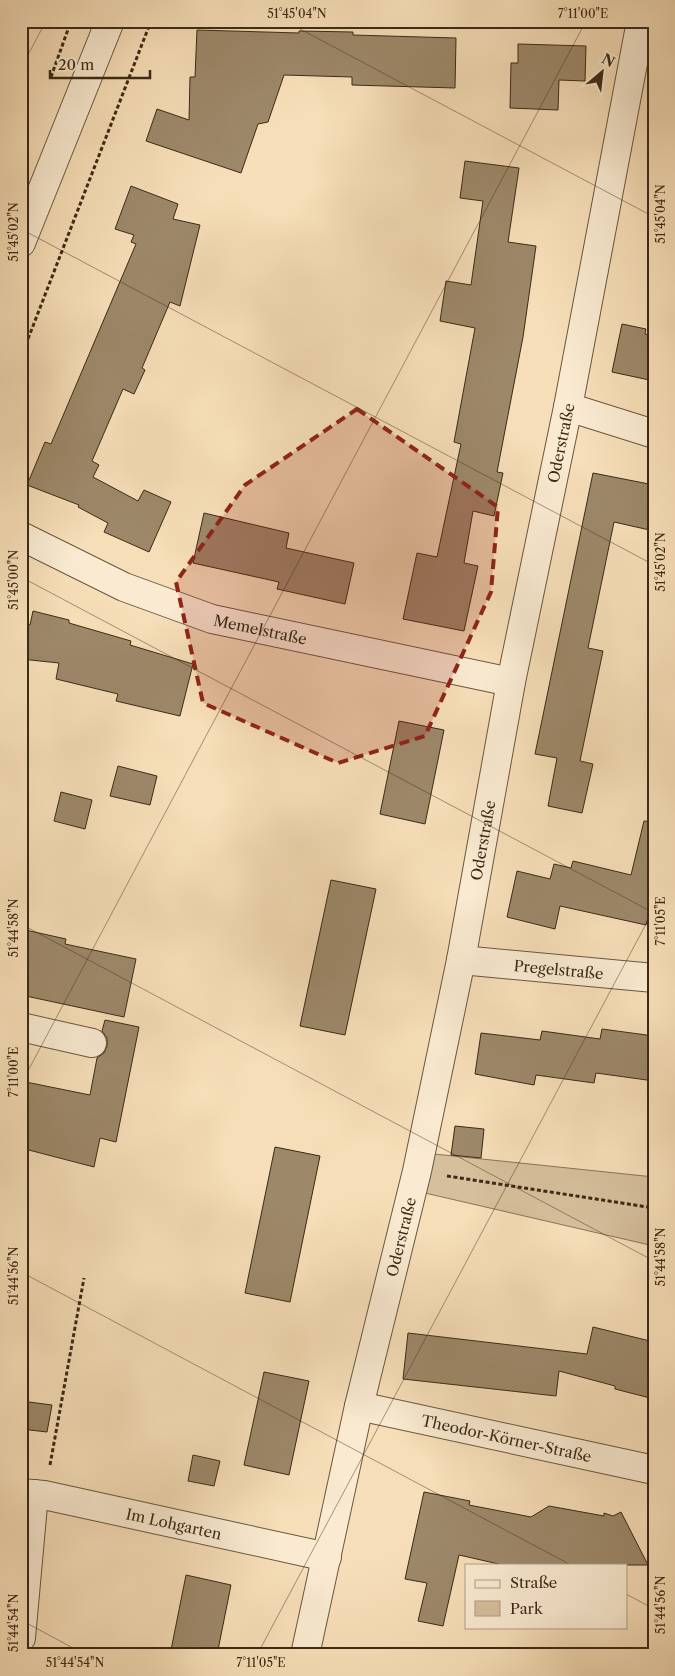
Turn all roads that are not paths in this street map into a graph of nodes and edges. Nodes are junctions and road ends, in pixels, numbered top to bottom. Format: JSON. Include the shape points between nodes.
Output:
{"nodes":[{"id":1,"x":110,"y":21,"type":"edge"},
{"id":2,"x":641,"y":21,"type":"edge"},
{"id":3,"x":21,"y":244,"type":"edge"},
{"id":4,"x":568,"y":407,"type":"junction"},
{"id":5,"x":654,"y":434,"type":"edge"},
{"id":6,"x":21,"y":536,"type":"edge"},
{"id":7,"x":511,"y":682,"type":"junction"},
{"id":8,"x":461,"y":960,"type":"junction"},
{"id":9,"x":654,"y":978,"type":"edge"},
{"id":10,"x":21,"y":1027,"type":"edge"},
{"id":11,"x":92,"y":1043,"type":"dead end"},
{"id":12,"x":359,"y":1406,"type":"junction"},
{"id":13,"x":654,"y":1470,"type":"edge"},
{"id":14,"x":33,"y":1494,"type":"edge"},
{"id":15,"x":326,"y":1557,"type":"junction"},
{"id":16,"x":21,"y":1638,"type":"edge"},
{"id":17,"x":305,"y":1655,"type":"edge"}],
"edges":[{"from":1,"to":3,"type":"street"},
{"from":2,"to":4,"type":"street","name":"Oderstraße"},
{"from":4,"to":5,"type":"street"},
{"from":4,"to":7,"type":"street","name":"Oderstraße"},
{"from":6,"to":7,"type":"street","name":"Memelstraße","via":[[124,587],[212,619]]},
{"from":7,"to":8,"type":"street","name":"Oderstraße"},
{"from":8,"to":9,"type":"street","name":"Pregelstraße"},
{"from":8,"to":12,"type":"street","name":"Oderstraße","via":[[417,1172]]},
{"from":10,"to":11,"type":"street"},
{"from":12,"to":13,"type":"street","name":"Theodor-Körner-Straße"},
{"from":12,"to":15,"type":"street","name":"Oderstraße"},
{"from":14,"to":15,"type":"street","name":"Im Lohgarten"},
{"from":14,"to":16,"type":"street"},
{"from":15,"to":17,"type":"street","name":"Oderstraße"}]}
